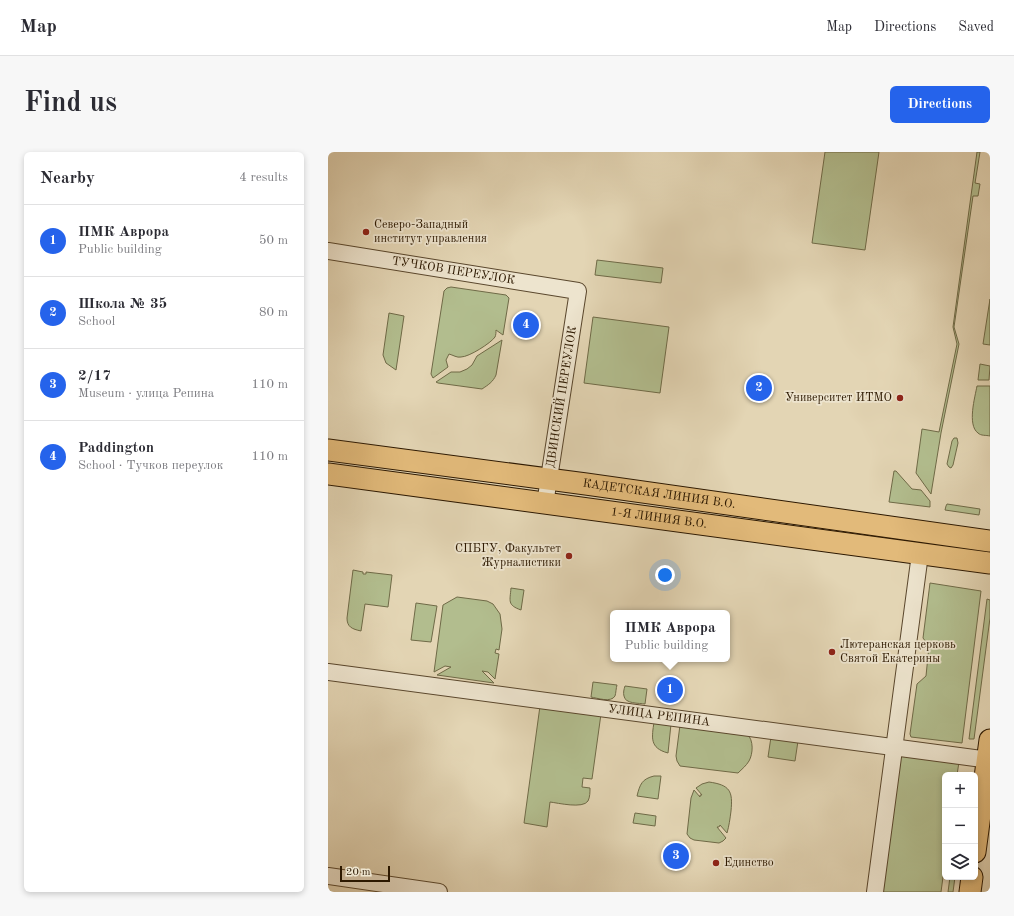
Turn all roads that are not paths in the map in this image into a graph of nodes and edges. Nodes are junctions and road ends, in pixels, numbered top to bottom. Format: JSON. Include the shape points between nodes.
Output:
{"nodes":[{"id":1,"x":328,"y":251,"type":"edge"},
{"id":2,"x":578,"y":291,"type":"joint"},
{"id":3,"x":328,"y":450,"type":"edge"},
{"id":4,"x":328,"y":474,"type":"edge"},
{"id":5,"x":549,"y":479,"type":"junction"},
{"id":6,"x":546,"y":504,"type":"junction"},
{"id":7,"x":990,"y":541,"type":"edge"},
{"id":8,"x":920,"y":554,"type":"junction"},
{"id":9,"x":990,"y":563,"type":"edge"},
{"id":10,"x":328,"y":672,"type":"edge"},
{"id":11,"x":894,"y":748,"type":"junction"},
{"id":12,"x":989,"y":753,"type":"edge"},
{"id":13,"x":976,"y":844,"type":"edge"},
{"id":14,"x":328,"y":876,"type":"edge"},
{"id":15,"x":972,"y":880,"type":"edge"},
{"id":16,"x":439,"y":892,"type":"edge"},
{"id":17,"x":875,"y":892,"type":"edge"},
{"id":18,"x":970,"y":892,"type":"edge"}],
"edges":[{"from":1,"to":2,"type":"street","name":"ТУЧКОВ ПЕРЕУЛОК"},
{"from":2,"to":5,"type":"street","name":"ДВИНСКИЙ ПЕРЕУЛОК"},
{"from":3,"to":5,"type":"main road","name":"КАДЕТСКАЯ ЛИНИЯ В.О."},
{"from":4,"to":6,"type":"main road","name":"1-Я ЛИНИЯ В.О."},
{"from":5,"to":6,"type":"street","name":"ДВИНСКИЙ ПЕРЕУЛОК"},
{"from":5,"to":7,"type":"main road","name":"КАДЕТСКАЯ ЛИНИЯ В.О."},
{"from":6,"to":8,"type":"main road","name":"1-Я ЛИНИЯ В.О."},
{"from":8,"to":9,"type":"main road","name":"1-Я ЛИНИЯ В.О."},
{"from":8,"to":11,"type":"street"},
{"from":10,"to":11,"type":"street","name":"УЛИЦА РЕПИНА"},
{"from":11,"to":12,"type":"street","name":"УЛИЦА РЕПИНА"},
{"from":11,"to":17,"type":"street"},
{"from":12,"to":13,"type":"main road"},
{"from":14,"to":16,"type":"street"},
{"from":15,"to":18,"type":"main road"}]}
